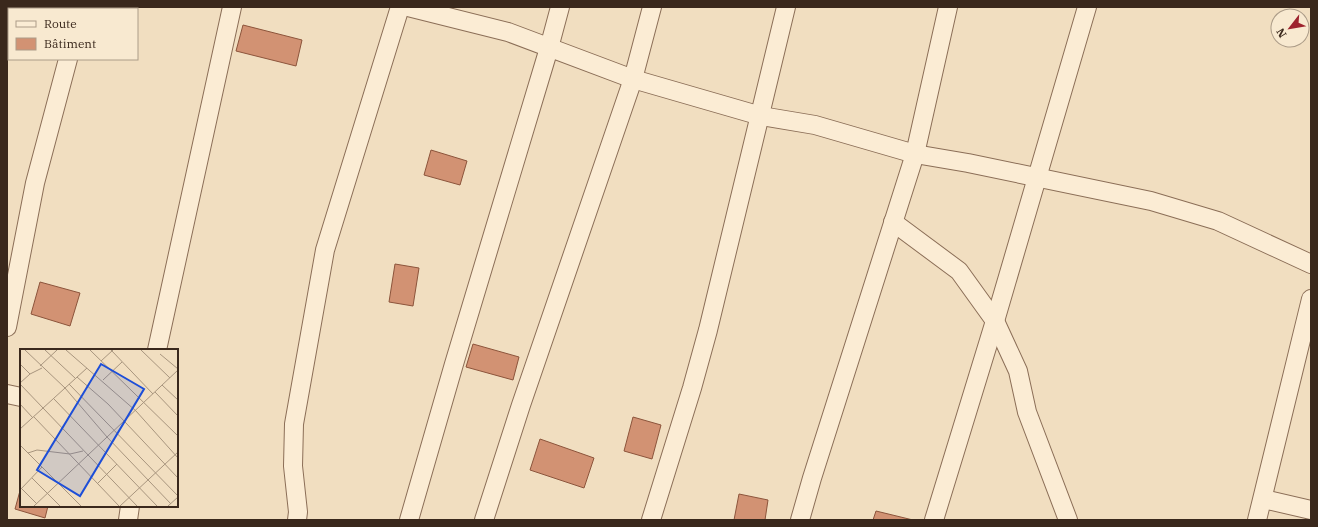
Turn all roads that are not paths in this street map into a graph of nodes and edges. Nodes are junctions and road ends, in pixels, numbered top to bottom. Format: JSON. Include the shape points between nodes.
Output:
{"nodes":[{"id":1,"x":232,"y":7,"type":"edge"},
{"id":2,"x":400,"y":7,"type":"edge"},
{"id":3,"x":408,"y":7,"type":"edge"},
{"id":4,"x":560,"y":7,"type":"edge"},
{"id":5,"x":652,"y":7,"type":"edge"},
{"id":6,"x":786,"y":7,"type":"edge"},
{"id":7,"x":948,"y":7,"type":"edge"},
{"id":8,"x":1087,"y":7,"type":"edge"},
{"id":9,"x":549,"y":48,"type":"junction"},
{"id":10,"x":68,"y":60,"type":"edge"},
{"id":11,"x":633,"y":79,"type":"junction"},
{"id":12,"x":761,"y":116,"type":"junction"},
{"id":13,"x":915,"y":154,"type":"junction"},
{"id":14,"x":1037,"y":178,"type":"junction"},
{"id":15,"x":893,"y":222,"type":"junction"},
{"id":16,"x":1311,"y":264,"type":"edge"},
{"id":17,"x":1311,"y":299,"type":"edge"},
{"id":18,"x":996,"y":321,"type":"junction"},
{"id":19,"x":7,"y":327,"type":"edge"},
{"id":20,"x":157,"y":349,"type":"edge"},
{"id":21,"x":7,"y":394,"type":"edge"},
{"id":22,"x":20,"y":398,"type":"edge"},
{"id":23,"x":1263,"y":500,"type":"junction"},
{"id":24,"x":130,"y":507,"type":"edge"},
{"id":25,"x":1311,"y":510,"type":"edge"},
{"id":26,"x":128,"y":520,"type":"edge"},
{"id":27,"x":297,"y":520,"type":"edge"},
{"id":28,"x":409,"y":520,"type":"edge"},
{"id":29,"x":484,"y":520,"type":"edge"},
{"id":30,"x":651,"y":520,"type":"edge"},
{"id":31,"x":800,"y":520,"type":"edge"},
{"id":32,"x":934,"y":520,"type":"edge"},
{"id":33,"x":1068,"y":520,"type":"edge"},
{"id":34,"x":1258,"y":520,"type":"edge"}],
"edges":[{"from":1,"to":20,"type":"street"},
{"from":2,"to":27,"type":"street","via":[[325,250],[294,424],[292,466]]},
{"from":3,"to":9,"type":"street","via":[[508,32]]},
{"from":4,"to":9,"type":"street"},
{"from":5,"to":11,"type":"street"},
{"from":6,"to":12,"type":"street"},
{"from":7,"to":13,"type":"street"},
{"from":8,"to":14,"type":"street"},
{"from":9,"to":11,"type":"street"},
{"from":9,"to":28,"type":"street"},
{"from":10,"to":19,"type":"street","via":[[35,184]]},
{"from":11,"to":12,"type":"street"},
{"from":11,"to":29,"type":"street"},
{"from":12,"to":13,"type":"street","via":[[816,125]]},
{"from":12,"to":30,"type":"street","via":[[706,337]]},
{"from":13,"to":14,"type":"street"},
{"from":13,"to":15,"type":"street"},
{"from":14,"to":16,"type":"street","via":[[1151,202],[1218,221]]},
{"from":14,"to":18,"type":"street"},
{"from":15,"to":18,"type":"street","via":[[959,271]]},
{"from":15,"to":31,"type":"street"},
{"from":17,"to":23,"type":"street"},
{"from":18,"to":32,"type":"street"},
{"from":18,"to":33,"type":"street","via":[[1018,371],[1027,412]]},
{"from":21,"to":22,"type":"street"},
{"from":23,"to":25,"type":"street"},
{"from":23,"to":34,"type":"street"},
{"from":24,"to":26,"type":"street"}]}
